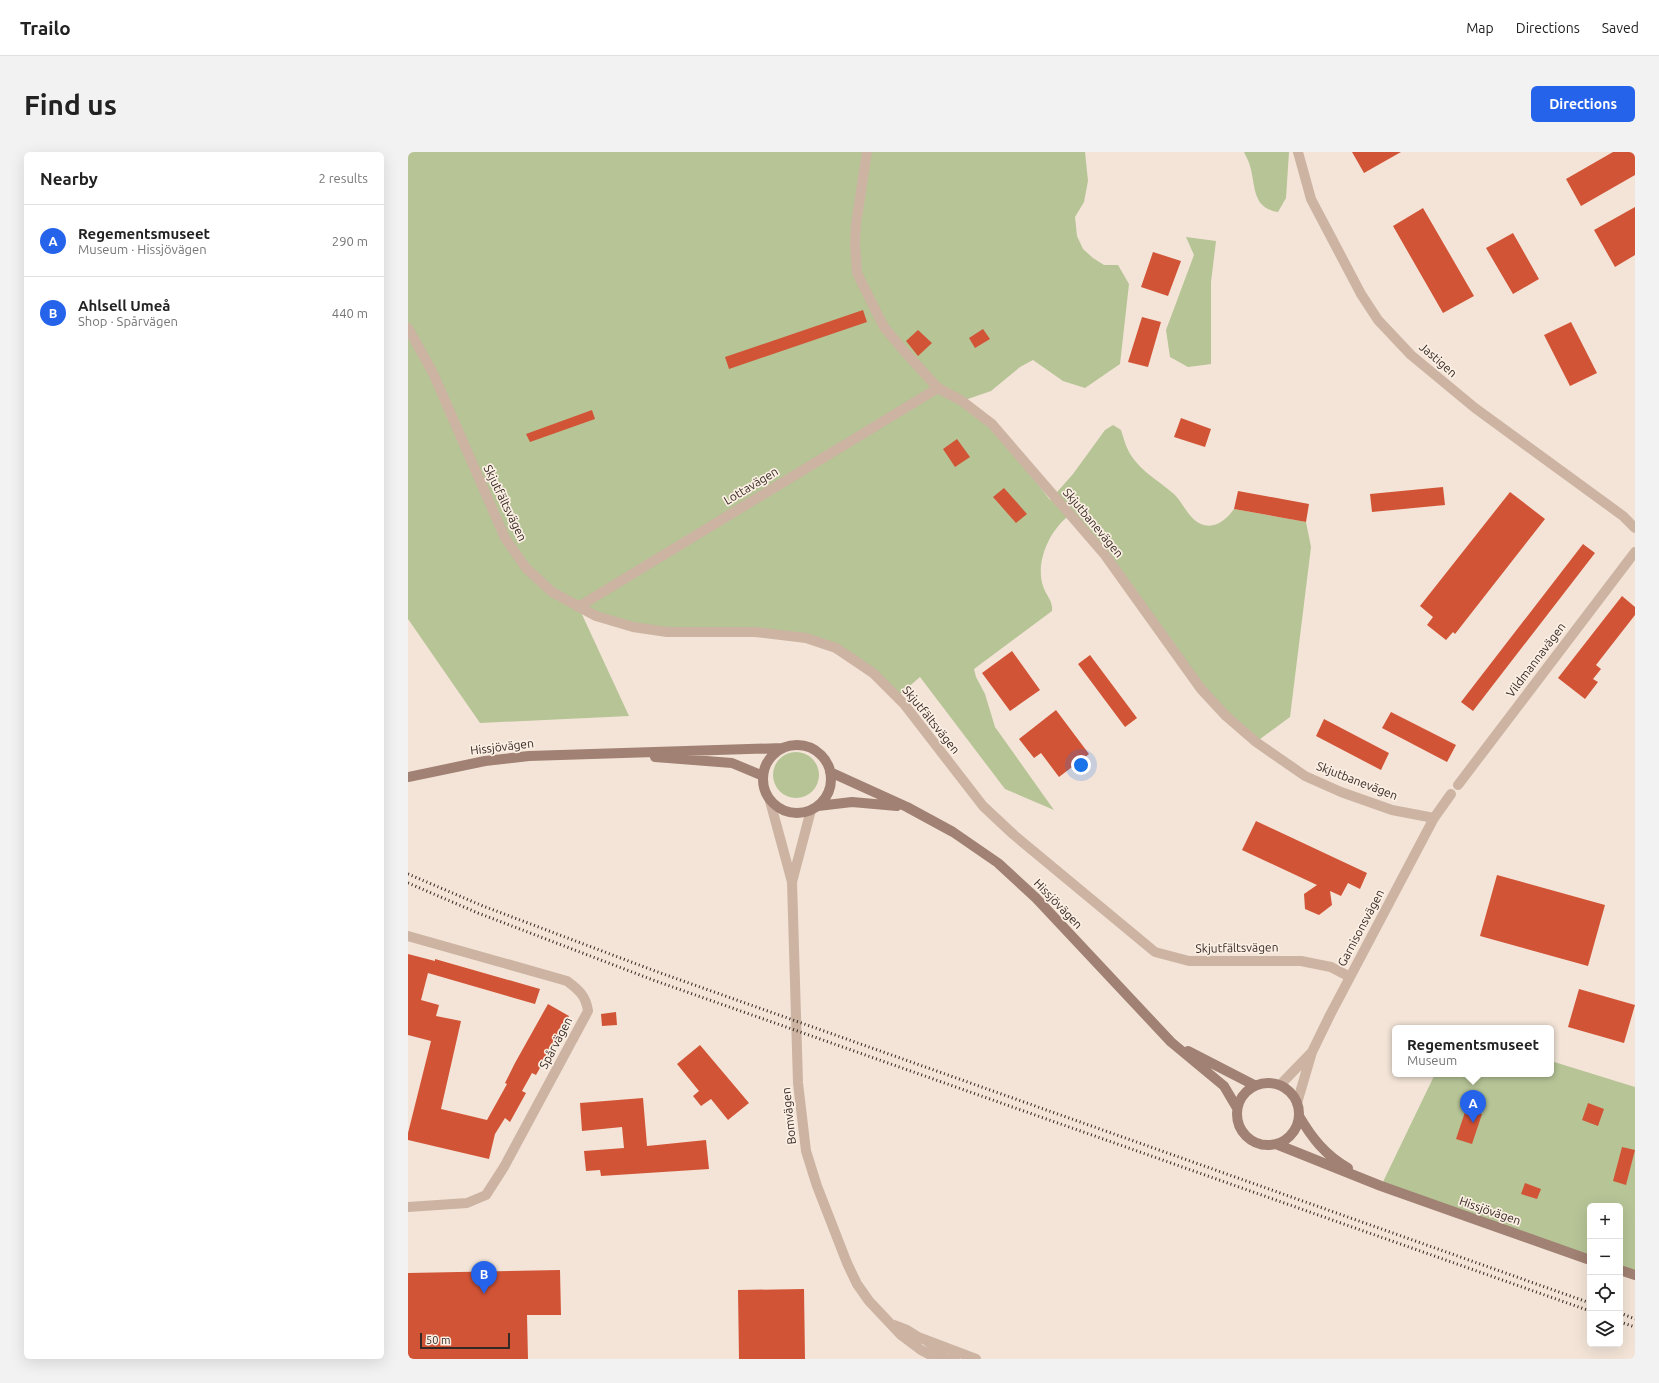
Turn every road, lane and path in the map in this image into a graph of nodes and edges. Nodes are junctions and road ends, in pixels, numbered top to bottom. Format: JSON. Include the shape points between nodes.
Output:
{"nodes":[{"id":1,"x":867,"y":152,"type":"edge"},
{"id":2,"x":1298,"y":152,"type":"edge"},
{"id":3,"x":408,"y":328,"type":"edge"},
{"id":4,"x":938,"y":388,"type":"junction"},
{"id":5,"x":1635,"y":528,"type":"edge"},
{"id":6,"x":1635,"y":552,"type":"edge"},
{"id":7,"x":578,"y":607,"type":"junction"},
{"id":8,"x":783,"y":748,"type":"junction"},
{"id":9,"x":601,"y":753,"type":"junction"},
{"id":10,"x":830,"y":772,"type":"junction"},
{"id":11,"x":763,"y":776,"type":"junction"},
{"id":12,"x":408,"y":777,"type":"edge"},
{"id":13,"x":1458,"y":785,"type":"dead end"},
{"id":14,"x":1451,"y":794,"type":"dead end"},
{"id":15,"x":770,"y":800,"type":"junction"},
{"id":16,"x":815,"y":808,"type":"junction"},
{"id":17,"x":907,"y":808,"type":"junction"},
{"id":18,"x":1434,"y":818,"type":"junction"},
{"id":19,"x":792,"y":882,"type":"junction"},
{"id":20,"x":408,"y":936,"type":"edge"},
{"id":21,"x":1350,"y":977,"type":"junction"},
{"id":22,"x":1171,"y":1042,"type":"junction"},
{"id":23,"x":1312,"y":1052,"type":"junction"},
{"id":24,"x":1280,"y":1085,"type":"junction"},
{"id":25,"x":1254,"y":1086,"type":"junction"},
{"id":26,"x":1297,"y":1103,"type":"junction"},
{"id":27,"x":1237,"y":1108,"type":"junction"},
{"id":28,"x":1299,"y":1116,"type":"junction"},
{"id":29,"x":1276,"y":1144,"type":"junction"},
{"id":30,"x":1381,"y":1186,"type":"junction"},
{"id":31,"x":408,"y":1207,"type":"edge"},
{"id":32,"x":1587,"y":1259,"type":"edge"},
{"id":33,"x":1623,"y":1271,"type":"edge"},
{"id":34,"x":1635,"y":1275,"type":"edge"},
{"id":35,"x":892,"y":1324,"type":"junction"},
{"id":36,"x":925,"y":1340,"type":"junction"},
{"id":37,"x":924,"y":1355,"type":"edge"},
{"id":38,"x":938,"y":1359,"type":"edge"},
{"id":39,"x":944,"y":1359,"type":"edge"},
{"id":40,"x":955,"y":1359,"type":"edge"},
{"id":41,"x":976,"y":1359,"type":"edge"}],
"edges":[{"from":1,"to":4,"type":"street","name":"Skjutbanevägen","via":[[856,224],[857,273],[884,326]]},
{"from":2,"to":5,"type":"street","name":"Jastigen","via":[[1311,199],[1361,294],[1378,320],[1411,355],[1475,408],[1623,516]]},
{"from":3,"to":7,"type":"street","name":"Skjutfältsvägen","via":[[433,373],[505,538],[526,568],[552,592]]},
{"from":4,"to":7,"type":"street","name":"Lottavägen"},
{"from":4,"to":18,"type":"street","name":"Skjutbanevägen","via":[[962,401],[992,424],[1105,555],[1201,689],[1226,716],[1256,742],[1305,776],[1392,810]]},
{"from":6,"to":13,"type":"street","name":"Vildmannavägen"},
{"from":7,"to":21,"type":"street","name":"Skjutfältsvägen","via":[[596,616],[633,627],[667,632],[755,632],[806,638],[836,648],[873,673],[904,704],[988,811],[1155,952],[1189,961],[1301,961],[1331,967]]},
{"from":8,"to":9,"type":"main road","name":"Hissjövägen"},
{"from":8,"to":10,"type":"main road","via":[[796,745],[811,748],[820,754]]},
{"from":8,"to":11,"type":"main road","via":[[772,757]]},
{"from":9,"to":11,"type":"main road","name":"Hissjövägen","via":[[732,763]]},
{"from":9,"to":12,"type":"main road","name":"Hissjövägen","via":[[485,760]]},
{"from":10,"to":16,"type":"main road","via":[[831,784],[825,799]]},
{"from":10,"to":17,"type":"main road","name":"Hissjövägen"},
{"from":11,"to":15,"type":"main road","via":[[764,789]]},
{"from":14,"to":18,"type":"street"},
{"from":15,"to":16,"type":"main road","via":[[778,808],[792,813],[802,813]]},
{"from":15,"to":19,"type":"street","name":"Bomvägen"},
{"from":16,"to":17,"type":"main road","name":"Hissjövägen","via":[[852,802]]},
{"from":16,"to":19,"type":"street","name":"Bomvägen"},
{"from":17,"to":22,"type":"main road","name":"Hissjövägen","via":[[953,832],[998,863],[1036,898]]},
{"from":18,"to":21,"type":"street","name":"Garnisonsvägen"},
{"from":19,"to":35,"type":"street","name":"Bomvägen","via":[[798,1083],[806,1151],[817,1186],[857,1284]]},
{"from":20,"to":31,"type":"street","name":"Spårvägen","via":[[566,981],[582,993],[588,1011],[504,1167],[486,1194],[467,1203]]},
{"from":21,"to":23,"type":"street","name":"Garnisonsvägen"},
{"from":22,"to":25,"type":"main road","name":"Hissjövägen"},
{"from":22,"to":27,"type":"main road","name":"Hissjövägen","via":[[1224,1086]]},
{"from":23,"to":24,"type":"street","name":"Garnisonsvägen"},
{"from":23,"to":26,"type":"street","name":"Garnisonsvägen"},
{"from":24,"to":25,"type":"main road","via":[[1265,1083]]},
{"from":24,"to":26,"type":"main road","via":[[1288,1090]]},
{"from":25,"to":27,"type":"main road","via":[[1243,1094]]},
{"from":26,"to":28,"type":"main road"},
{"from":27,"to":29,"type":"main road","via":[[1240,1129],[1254,1143],[1269,1146]]},
{"from":28,"to":29,"type":"main road","via":[[1294,1130]]},
{"from":28,"to":30,"type":"main road","name":"Hissjövägen","via":[[1314,1140],[1338,1162]]},
{"from":29,"to":30,"type":"main road","name":"Hissjövägen"},
{"from":30,"to":32,"type":"main road","name":"Hissjövägen"},
{"from":33,"to":34,"type":"main road"},
{"from":35,"to":36,"type":"street","name":"Bomvägen"},
{"from":35,"to":37,"type":"street","name":"Bomvägen"},
{"from":36,"to":39,"type":"street","via":[[935,1347]]},
{"from":36,"to":41,"type":"street","name":"Bomvägen"},
{"from":37,"to":38,"type":"street","name":"Bomvägen"},
{"from":39,"to":40,"type":"street"}]}
